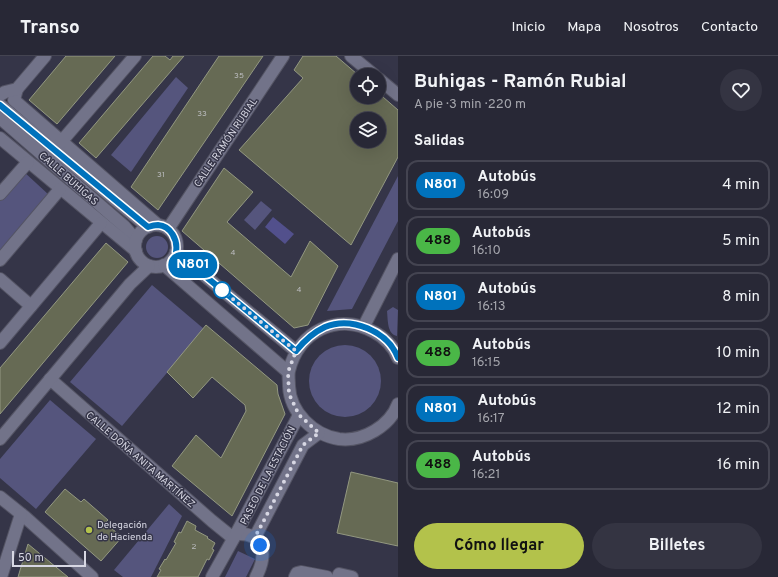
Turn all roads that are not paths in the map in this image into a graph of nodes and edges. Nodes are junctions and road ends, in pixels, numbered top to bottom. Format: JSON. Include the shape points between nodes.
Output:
{"nodes":[{"id":1,"x":45,"y":56,"type":"edge"},
{"id":2,"x":135,"y":56,"type":"edge"},
{"id":3,"x":283,"y":56,"type":"edge"},
{"id":4,"x":351,"y":56,"type":"edge"},
{"id":5,"x":366,"y":68,"type":"edge"},
{"id":6,"x":386,"y":85,"type":"edge"},
{"id":7,"x":17,"y":89,"type":"junction"},
{"id":8,"x":0,"y":95,"type":"edge"},
{"id":9,"x":398,"y":95,"type":"edge"},
{"id":10,"x":0,"y":105,"type":"edge"},
{"id":11,"x":7,"y":121,"type":"edge"},
{"id":12,"x":0,"y":138,"type":"edge"},
{"id":13,"x":61,"y":142,"type":"junction"},
{"id":14,"x":28,"y":162,"type":"junction"},
{"id":15,"x":60,"y":189,"type":"junction"},
{"id":16,"x":0,"y":194,"type":"edge"},
{"id":17,"x":100,"y":223,"type":"junction"},
{"id":18,"x":158,"y":227,"type":"junction"},
{"id":19,"x":176,"y":252,"type":"junction"},
{"id":20,"x":140,"y":254,"type":"junction"},
{"id":21,"x":398,"y":259,"type":"edge"},
{"id":22,"x":0,"y":260,"type":"edge"},
{"id":23,"x":164,"y":265,"type":"junction"},
{"id":24,"x":0,"y":279,"type":"edge"},
{"id":25,"x":31,"y":306,"type":"junction"},
{"id":26,"x":364,"y":326,"type":"junction"},
{"id":27,"x":0,"y":343,"type":"edge"},
{"id":28,"x":296,"y":351,"type":"junction"},
{"id":29,"x":397,"y":353,"type":"edge"},
{"id":30,"x":288,"y":372,"type":"junction"},
{"id":31,"x":50,"y":380,"type":"junction"},
{"id":32,"x":398,"y":404,"type":"edge"},
{"id":33,"x":299,"y":415,"type":"junction"},
{"id":34,"x":319,"y":433,"type":"junction"},
{"id":35,"x":0,"y":439,"type":"edge"},
{"id":36,"x":0,"y":497,"type":"edge"},
{"id":37,"x":20,"y":514,"type":"junction"},
{"id":38,"x":235,"y":536,"type":"junction"},
{"id":39,"x":255,"y":537,"type":"junction"},
{"id":40,"x":1,"y":577,"type":"edge"},
{"id":41,"x":92,"y":577,"type":"edge"},
{"id":42,"x":212,"y":577,"type":"edge"},
{"id":43,"x":256,"y":577,"type":"edge"},
{"id":44,"x":295,"y":577,"type":"edge"},
{"id":45,"x":327,"y":577,"type":"edge"},
{"id":46,"x":338,"y":577,"type":"edge"},
{"id":47,"x":352,"y":577,"type":"edge"}],
"edges":[{"from":1,"to":7,"type":"street"},
{"from":2,"to":13,"type":"street"},
{"from":3,"to":18,"type":"street","name":"CALLE RAMÓN RUBIAL"},
{"from":4,"to":5,"type":"street"},
{"from":6,"to":9,"type":"street"},
{"from":7,"to":8,"type":"street"},
{"from":7,"to":13,"type":"street","via":[[14,100]]},
{"from":10,"to":11,"type":"street","name":"CALLE BUHIGAS"},
{"from":11,"to":18,"type":"street","name":"CALLE BUHIGAS"},
{"from":11,"to":20,"type":"street","name":"CALLE BUHIGAS","via":[[124,226]]},
{"from":12,"to":14,"type":"street"},
{"from":13,"to":18,"type":"street"},
{"from":14,"to":15,"type":"street"},
{"from":14,"to":16,"type":"street"},
{"from":15,"to":17,"type":"street"},
{"from":15,"to":22,"type":"street"},
{"from":17,"to":20,"type":"street"},
{"from":17,"to":25,"type":"street"},
{"from":18,"to":19,"type":"street","via":[[175,238]]},
{"from":18,"to":20,"type":"street","via":[[141,231]]},
{"from":19,"to":23,"type":"street"},
{"from":19,"to":28,"type":"street"},
{"from":20,"to":23,"type":"street","via":[[158,267]]},
{"from":20,"to":31,"type":"street","via":[[133,280]]},
{"from":21,"to":26,"type":"street"},
{"from":23,"to":30,"type":"street"},
{"from":24,"to":25,"type":"street"},
{"from":25,"to":27,"type":"street"},
{"from":26,"to":28,"type":"street","via":[[345,323],[326,327],[309,336]]},
{"from":26,"to":29,"type":"street","via":[[382,336]]},
{"from":28,"to":30,"type":"street"},
{"from":30,"to":33,"type":"street","via":[[289,394]]},
{"from":31,"to":35,"type":"street"},
{"from":31,"to":38,"type":"street","name":"CALLE DOÑA ANITA MARTÍNEZ","via":[[212,521]]},
{"from":32,"to":34,"type":"street","via":[[381,427],[362,437],[340,439]]},
{"from":33,"to":34,"type":"street"},
{"from":33,"to":38,"type":"street","name":"PASEO DE LA ESTACIÓN"},
{"from":34,"to":39,"type":"street","name":"PASEO DE LA ESTACIÓN","via":[[303,445]]},
{"from":36,"to":37,"type":"street"},
{"from":37,"to":40,"type":"street"},
{"from":37,"to":41,"type":"street"},
{"from":38,"to":39,"type":"street","name":"PASEO DE LA ESTACIÓN","via":[[246,534]]},
{"from":38,"to":42,"type":"street","name":"PASEO DE LA ESTACIÓN"},
{"from":39,"to":43,"type":"street","name":"PASEO DE LA ESTACIÓN","via":[[262,554],[262,562]]},
{"from":44,"to":45,"type":"street","via":[[301,572]]},
{"from":46,"to":47,"type":"street","via":[[339,574]]}]}
